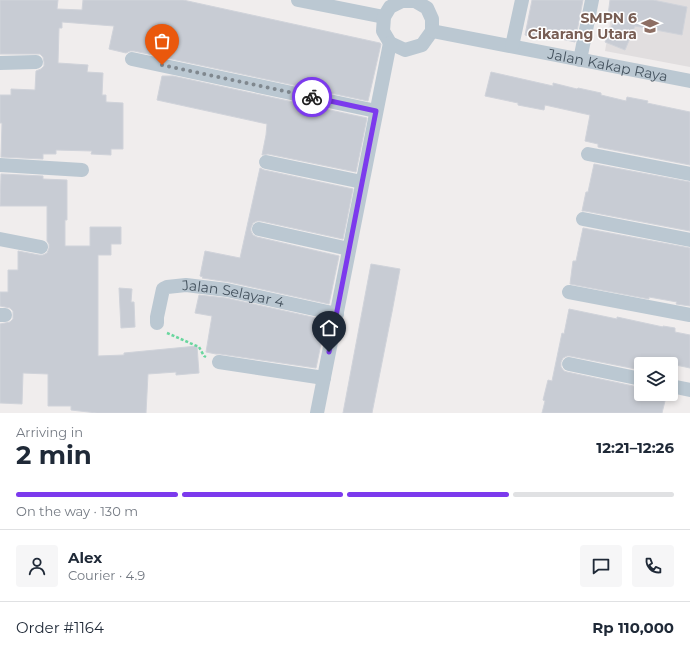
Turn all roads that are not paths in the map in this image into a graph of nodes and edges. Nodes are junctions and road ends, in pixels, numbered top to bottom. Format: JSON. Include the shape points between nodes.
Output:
{"nodes":[{"id":1,"x":298,"y":0,"type":"edge"},
{"id":2,"x":522,"y":0,"type":"edge"},
{"id":3,"x":592,"y":0,"type":"edge"},
{"id":4,"x":428,"y":4,"type":"edge"},
{"id":5,"x":384,"y":17,"type":"junction"},
{"id":6,"x":432,"y":31,"type":"junction"},
{"id":7,"x":390,"y":43,"type":"junction"},
{"id":8,"x":512,"y":46,"type":"junction"},
{"id":9,"x":132,"y":59,"type":"dead end"},
{"id":10,"x":580,"y":60,"type":"junction"},
{"id":11,"x":36,"y":62,"type":"dead end"},
{"id":12,"x":0,"y":63,"type":"edge"},
{"id":13,"x":690,"y":81,"type":"edge"},
{"id":14,"x":376,"y":111,"type":"junction"},
{"id":15,"x":588,"y":154,"type":"dead end"},
{"id":16,"x":266,"y":162,"type":"dead end"},
{"id":17,"x":0,"y":165,"type":"edge"},
{"id":18,"x":82,"y":170,"type":"dead end"},
{"id":19,"x":690,"y":174,"type":"edge"},
{"id":20,"x":362,"y":182,"type":"junction"},
{"id":21,"x":583,"y":220,"type":"dead end"},
{"id":22,"x":259,"y":229,"type":"dead end"},
{"id":23,"x":0,"y":239,"type":"edge"},
{"id":24,"x":690,"y":240,"type":"edge"},
{"id":25,"x":41,"y":248,"type":"dead end"},
{"id":26,"x":349,"y":248,"type":"junction"},
{"id":27,"x":569,"y":292,"type":"dead end"},
{"id":28,"x":337,"y":314,"type":"junction"},
{"id":29,"x":690,"y":315,"type":"edge"},
{"id":30,"x":157,"y":323,"type":"road end"},
{"id":31,"x":219,"y":362,"type":"road end"},
{"id":32,"x":569,"y":364,"type":"dead end"},
{"id":33,"x":324,"y":378,"type":"junction"},
{"id":34,"x":634,"y":378,"type":"edge"},
{"id":35,"x":678,"y":387,"type":"edge"},
{"id":36,"x":690,"y":390,"type":"edge"},
{"id":37,"x":317,"y":413,"type":"edge"}],
"edges":[{"from":1,"to":5,"type":"street"},
{"from":2,"to":8,"type":"street"},
{"from":3,"to":10,"type":"street"},
{"from":4,"to":5,"type":"street","via":[[402,1],[390,7]]},
{"from":4,"to":6,"type":"street"},
{"from":5,"to":7,"type":"street","via":[[383,31]]},
{"from":6,"to":7,"type":"street","via":[[422,45],[405,50]]},
{"from":6,"to":8,"type":"street","name":"Jalan Kakap Raya"},
{"from":7,"to":14,"type":"street"},
{"from":8,"to":10,"type":"street","name":"Jalan Kakap Raya"},
{"from":9,"to":14,"type":"street"},
{"from":10,"to":13,"type":"street","name":"Jalan Kakap Raya"},
{"from":11,"to":12,"type":"street"},
{"from":14,"to":20,"type":"street"},
{"from":15,"to":19,"type":"street"},
{"from":16,"to":20,"type":"street"},
{"from":17,"to":18,"type":"street"},
{"from":20,"to":26,"type":"street"},
{"from":21,"to":24,"type":"street"},
{"from":22,"to":26,"type":"street"},
{"from":23,"to":25,"type":"street"},
{"from":26,"to":28,"type":"street"},
{"from":27,"to":29,"type":"street"},
{"from":28,"to":30,"type":"street","name":"Jalan Selayar 4","via":[[227,290],[178,285],[163,289]]},
{"from":28,"to":33,"type":"street"},
{"from":31,"to":33,"type":"street"},
{"from":32,"to":34,"type":"street"},
{"from":33,"to":37,"type":"street"},
{"from":35,"to":36,"type":"street"}]}
